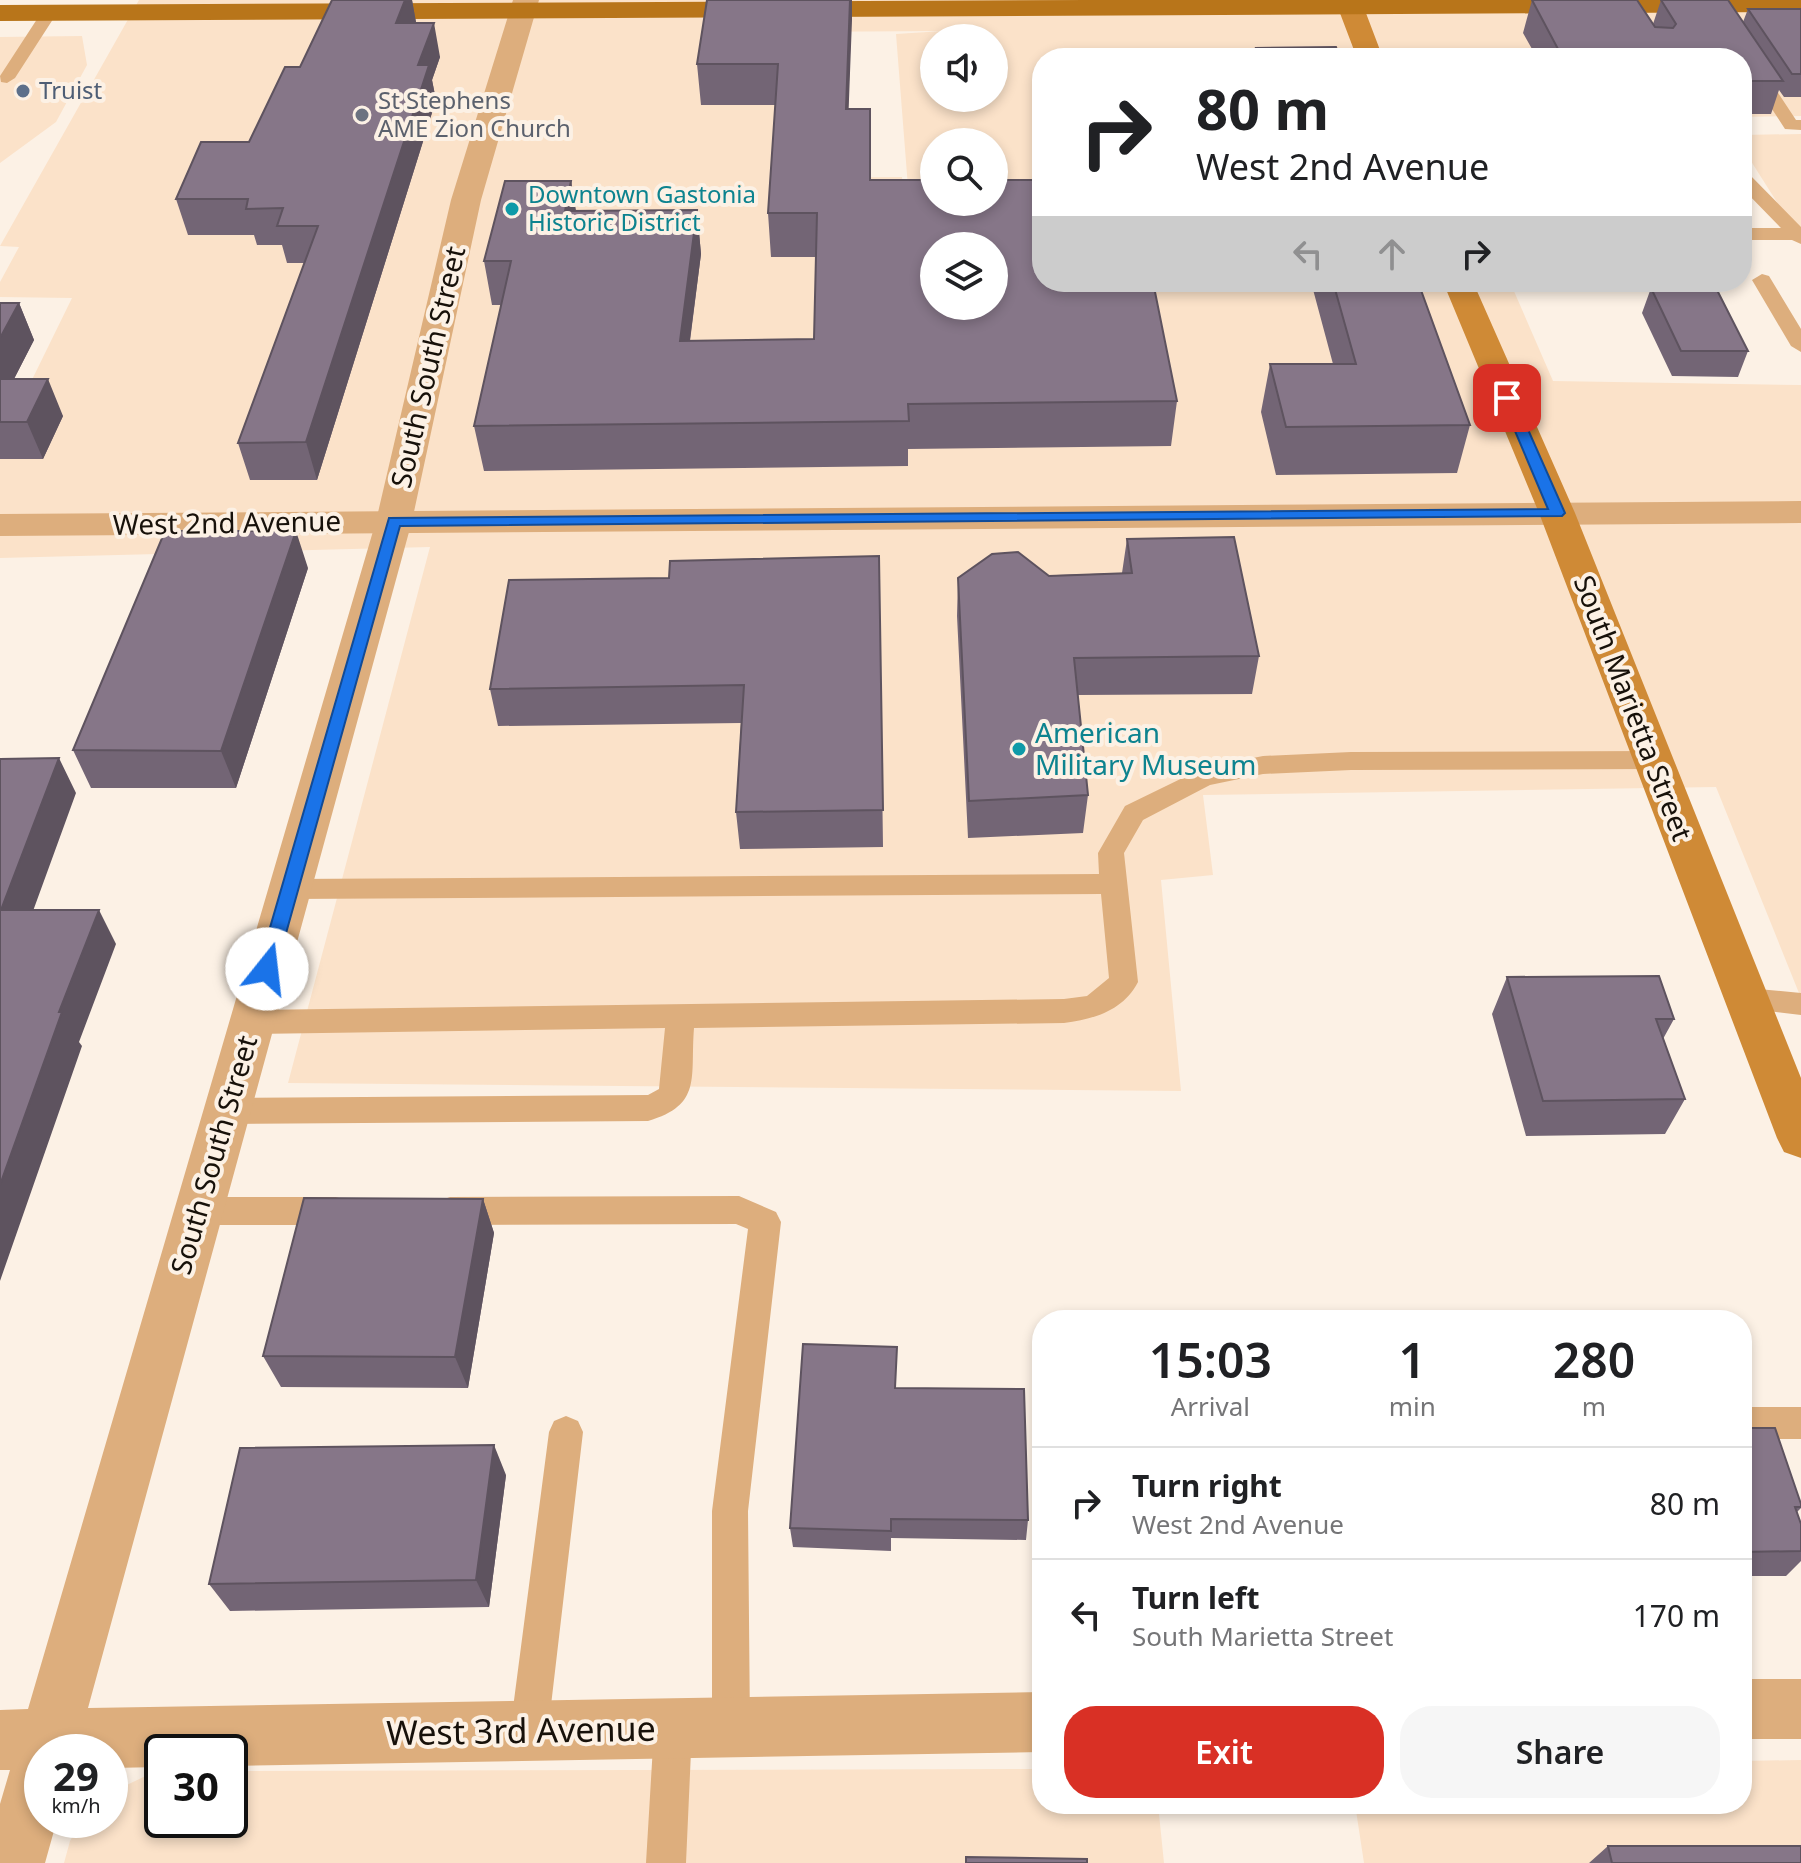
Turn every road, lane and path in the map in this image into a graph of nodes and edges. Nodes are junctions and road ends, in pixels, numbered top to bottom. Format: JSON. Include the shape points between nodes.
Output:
{"nodes":[{"id":1,"x":1350,"y":3,"type":"edge"},
{"id":2,"x":1801,"y":4,"type":"edge"},
{"id":3,"x":525,"y":5,"type":"edge"},
{"id":4,"x":0,"y":13,"type":"edge"},
{"id":5,"x":49,"y":13,"type":"junction"},
{"id":6,"x":1366,"y":48,"type":"edge"},
{"id":7,"x":1752,"y":67,"type":"edge"},
{"id":8,"x":7,"y":78,"type":"dead end"},
{"id":9,"x":1778,"y":105,"type":"junction"},
{"id":10,"x":1801,"y":105,"type":"edge"},
{"id":11,"x":1801,"y":125,"type":"edge"},
{"id":12,"x":1752,"y":187,"type":"edge"},
{"id":13,"x":1752,"y":234,"type":"edge"},
{"id":14,"x":1799,"y":236,"type":"edge"},
{"id":15,"x":1762,"y":280,"type":"dead end"},
{"id":16,"x":1462,"y":292,"type":"edge"},
{"id":17,"x":1801,"y":346,"type":"edge"},
{"id":18,"x":1801,"y":512,"type":"edge"},
{"id":19,"x":1557,"y":513,"type":"junction"},
{"id":20,"x":394,"y":521,"type":"junction"},
{"id":21,"x":0,"y":525,"type":"edge"},
{"id":22,"x":1653,"y":760,"type":"junction"},
{"id":23,"x":1114,"y":884,"type":"junction"},
{"id":24,"x":290,"y":889,"type":"junction"},
{"id":25,"x":1747,"y":999,"type":"junction"},
{"id":26,"x":1801,"y":1004,"type":"edge"},
{"id":27,"x":680,"y":1017,"type":"junction"},
{"id":28,"x":252,"y":1022,"type":"junction"},
{"id":29,"x":225,"y":1111,"type":"junction"},
{"id":30,"x":1801,"y":1138,"type":"edge"},
{"id":31,"x":197,"y":1211,"type":"junction"},
{"id":32,"x":372,"y":1211,"type":"edge"},
{"id":33,"x":420,"y":1211,"type":"edge"},
{"id":34,"x":1752,"y":1423,"type":"edge"},
{"id":35,"x":1801,"y":1423,"type":"edge"},
{"id":36,"x":566,"y":1432,"type":"dead end"},
{"id":37,"x":1752,"y":1709,"type":"edge"},
{"id":38,"x":1801,"y":1709,"type":"edge"},
{"id":39,"x":1032,"y":1722,"type":"edge"},
{"id":40,"x":731,"y":1727,"type":"junction"},
{"id":41,"x":673,"y":1729,"type":"junction"},
{"id":42,"x":529,"y":1731,"type":"junction"},
{"id":43,"x":39,"y":1734,"type":"edge"},
{"id":44,"x":128,"y":1746,"type":"edge"},
{"id":45,"x":24,"y":1806,"type":"edge"},
{"id":46,"x":14,"y":1863,"type":"edge"},
{"id":47,"x":666,"y":1863,"type":"edge"}],
"edges":[{"from":1,"to":2,"type":"main road","via":[[1625,11]]},
{"from":1,"to":3,"type":"main road"},
{"from":1,"to":6,"type":"main road"},
{"from":3,"to":5,"type":"main road"},
{"from":3,"to":20,"type":"street","name":"South South Street","via":[[466,200]]},
{"from":4,"to":5,"type":"main road"},
{"from":5,"to":8,"type":"lane"},
{"from":7,"to":9,"type":"lane"},
{"from":9,"to":10,"type":"lane"},
{"from":9,"to":11,"type":"lane","via":[[1791,125]]},
{"from":12,"to":14,"type":"lane"},
{"from":13,"to":14,"type":"lane"},
{"from":15,"to":17,"type":"lane"},
{"from":16,"to":19,"type":"main road","name":"South Marietta Street"},
{"from":18,"to":19,"type":"street","name":"West 2nd Avenue"},
{"from":19,"to":20,"type":"street","name":"West 2nd Avenue"},
{"from":19,"to":22,"type":"main road","name":"South Marietta Street"},
{"from":20,"to":21,"type":"street","name":"West 2nd Avenue"},
{"from":20,"to":24,"type":"street","name":"South South Street"},
{"from":22,"to":23,"type":"lane","via":[[1351,761],[1263,765],[1203,777],[1134,813],[1111,853]]},
{"from":22,"to":25,"type":"main road","name":"South Marietta Street"},
{"from":23,"to":24,"type":"lane"},
{"from":23,"to":27,"type":"lane","via":[[1124,982],[1094,1007]]},
{"from":24,"to":28,"type":"street","name":"South South Street"},
{"from":25,"to":26,"type":"lane"},
{"from":25,"to":30,"type":"main road","name":"South Marietta Street"},
{"from":27,"to":28,"type":"lane"},
{"from":27,"to":29,"type":"lane","via":[[674,1093],[666,1103],[648,1108]]},
{"from":28,"to":29,"type":"street","name":"South South Street"},
{"from":29,"to":31,"type":"street","name":"South South Street"},
{"from":31,"to":32,"type":"lane"},
{"from":31,"to":43,"type":"street","name":"South South Street"},
{"from":33,"to":40,"type":"lane","via":[[739,1210],[765,1222],[730,1511]]},
{"from":34,"to":35,"type":"lane"},
{"from":36,"to":42,"type":"lane"},
{"from":37,"to":38,"type":"street"},
{"from":39,"to":40,"type":"street","name":"West 3rd Avenue"},
{"from":40,"to":41,"type":"street","name":"West 3rd Avenue"},
{"from":41,"to":42,"type":"street","name":"West 3rd Avenue"},
{"from":41,"to":47,"type":"lane"},
{"from":42,"to":44,"type":"street","name":"West 3rd Avenue"},
{"from":45,"to":46,"type":"street","name":"South South Street"}]}
